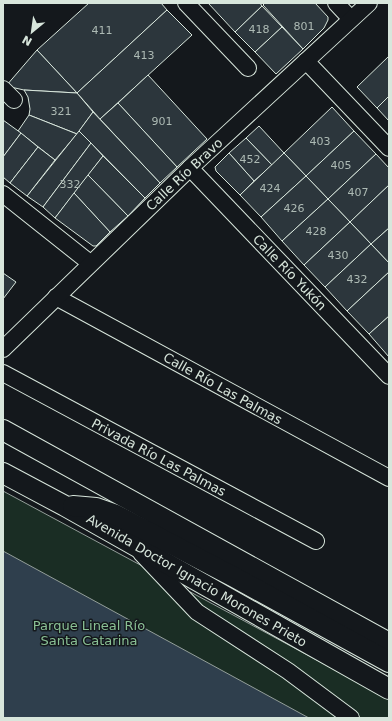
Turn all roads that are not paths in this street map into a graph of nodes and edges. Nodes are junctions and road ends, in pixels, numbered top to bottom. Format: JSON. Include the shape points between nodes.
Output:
{"nodes":[{"id":1,"x":186,"y":3,"type":"edge"},
{"id":2,"x":336,"y":3,"type":"edge"},
{"id":3,"x":369,"y":3,"type":"edge"},
{"id":4,"x":351,"y":19,"type":"junction"},
{"id":5,"x":306,"y":61,"type":"junction"},
{"id":6,"x":248,"y":68,"type":"dead end"},
{"id":7,"x":389,"y":148,"type":"edge"},
{"id":8,"x":190,"y":168,"type":"junction"},
{"id":9,"x":3,"y":194,"type":"edge"},
{"id":10,"x":90,"y":263,"type":"junction"},
{"id":11,"x":56,"y":297,"type":"junction"},
{"id":12,"x":3,"y":348,"type":"edge"},
{"id":13,"x":3,"y":373,"type":"edge"},
{"id":14,"x":389,"y":376,"type":"edge"},
{"id":15,"x":3,"y":430,"type":"edge"},
{"id":16,"x":3,"y":473,"type":"edge"},
{"id":17,"x":389,"y":478,"type":"edge"},
{"id":18,"x":65,"y":506,"type":"junction"},
{"id":19,"x":316,"y":541,"type":"dead end"},
{"id":20,"x":133,"y":544,"type":"junction"},
{"id":21,"x":389,"y":643,"type":"edge"},
{"id":22,"x":389,"y":662,"type":"edge"},
{"id":23,"x":389,"y":690,"type":"edge"},
{"id":24,"x":351,"y":718,"type":"edge"}],
"edges":[{"from":1,"to":6,"type":"street"},
{"from":2,"to":4,"type":"street"},
{"from":3,"to":4,"type":"street","name":"Calle Río Bravo"},
{"from":4,"to":5,"type":"street","name":"Calle Río Bravo"},
{"from":5,"to":7,"type":"street"},
{"from":5,"to":8,"type":"street","name":"Calle Río Bravo"},
{"from":8,"to":10,"type":"street","name":"Calle Río Bravo"},
{"from":8,"to":14,"type":"street","name":"Calle Río Yukón"},
{"from":9,"to":10,"type":"street"},
{"from":10,"to":11,"type":"street","name":"Calle Río Bravo"},
{"from":11,"to":12,"type":"street","name":"Calle Río Bravo"},
{"from":11,"to":17,"type":"street","name":"Calle Río Las Palmas"},
{"from":13,"to":19,"type":"street","name":"Privada Río Las Palmas"},
{"from":15,"to":21,"type":"main road"},
{"from":16,"to":18,"type":"main road","name":"Avenida Doctor Ignacio Morones Prieto"},
{"from":18,"to":20,"type":"main road","name":"Avenida Doctor Ignacio Morones Prieto"},
{"from":18,"to":22,"type":"main road","via":[[96,508],[116,516]]},
{"from":20,"to":23,"type":"main road","name":"Avenida Doctor Ignacio Morones Prieto"},
{"from":20,"to":24,"type":"street","via":[[197,612],[288,671]]}]}
